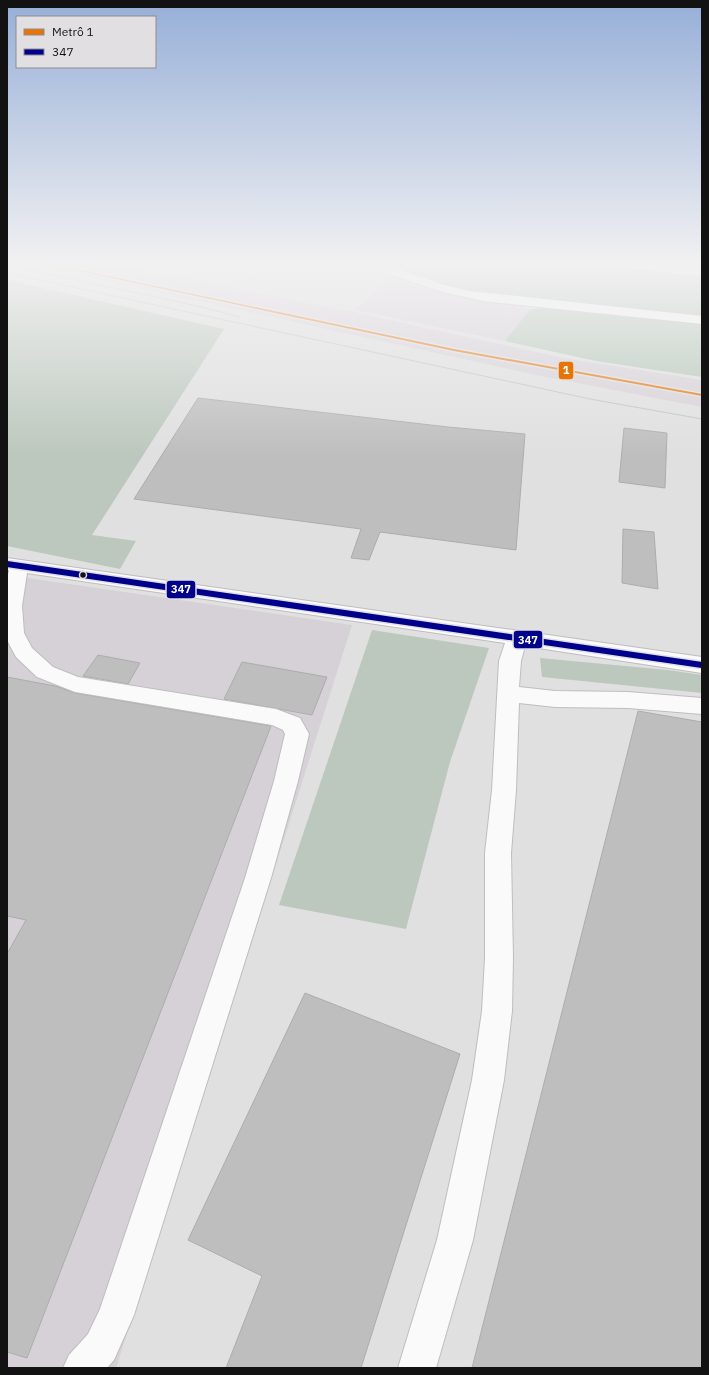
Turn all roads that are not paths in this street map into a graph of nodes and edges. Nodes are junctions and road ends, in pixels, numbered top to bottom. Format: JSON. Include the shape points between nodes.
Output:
{"nodes":[{"id":1,"x":13,"y":565,"type":"edge"},
{"id":2,"x":517,"y":639,"type":"junction"},
{"id":3,"x":702,"y":665,"type":"edge"},
{"id":4,"x":508,"y":694,"type":"junction"},
{"id":5,"x":702,"y":706,"type":"edge"},
{"id":6,"x":82,"y":1368,"type":"edge"},
{"id":7,"x":417,"y":1368,"type":"edge"}],
"edges":[{"from":1,"to":2,"type":"street"},
{"from":1,"to":6,"type":"street","via":[[14,633],[23,652],[45,672],[75,684],[276,717],[292,724],[297,734],[258,878],[116,1315],[101,1347]]},
{"from":2,"to":3,"type":"street"},
{"from":2,"to":4,"type":"street","via":[[510,660]]},
{"from":4,"to":5,"type":"street","via":[[555,699],[628,700]]},
{"from":4,"to":7,"type":"street","via":[[504,790],[498,853],[497,1011],[490,1065],[455,1240]]}]}
